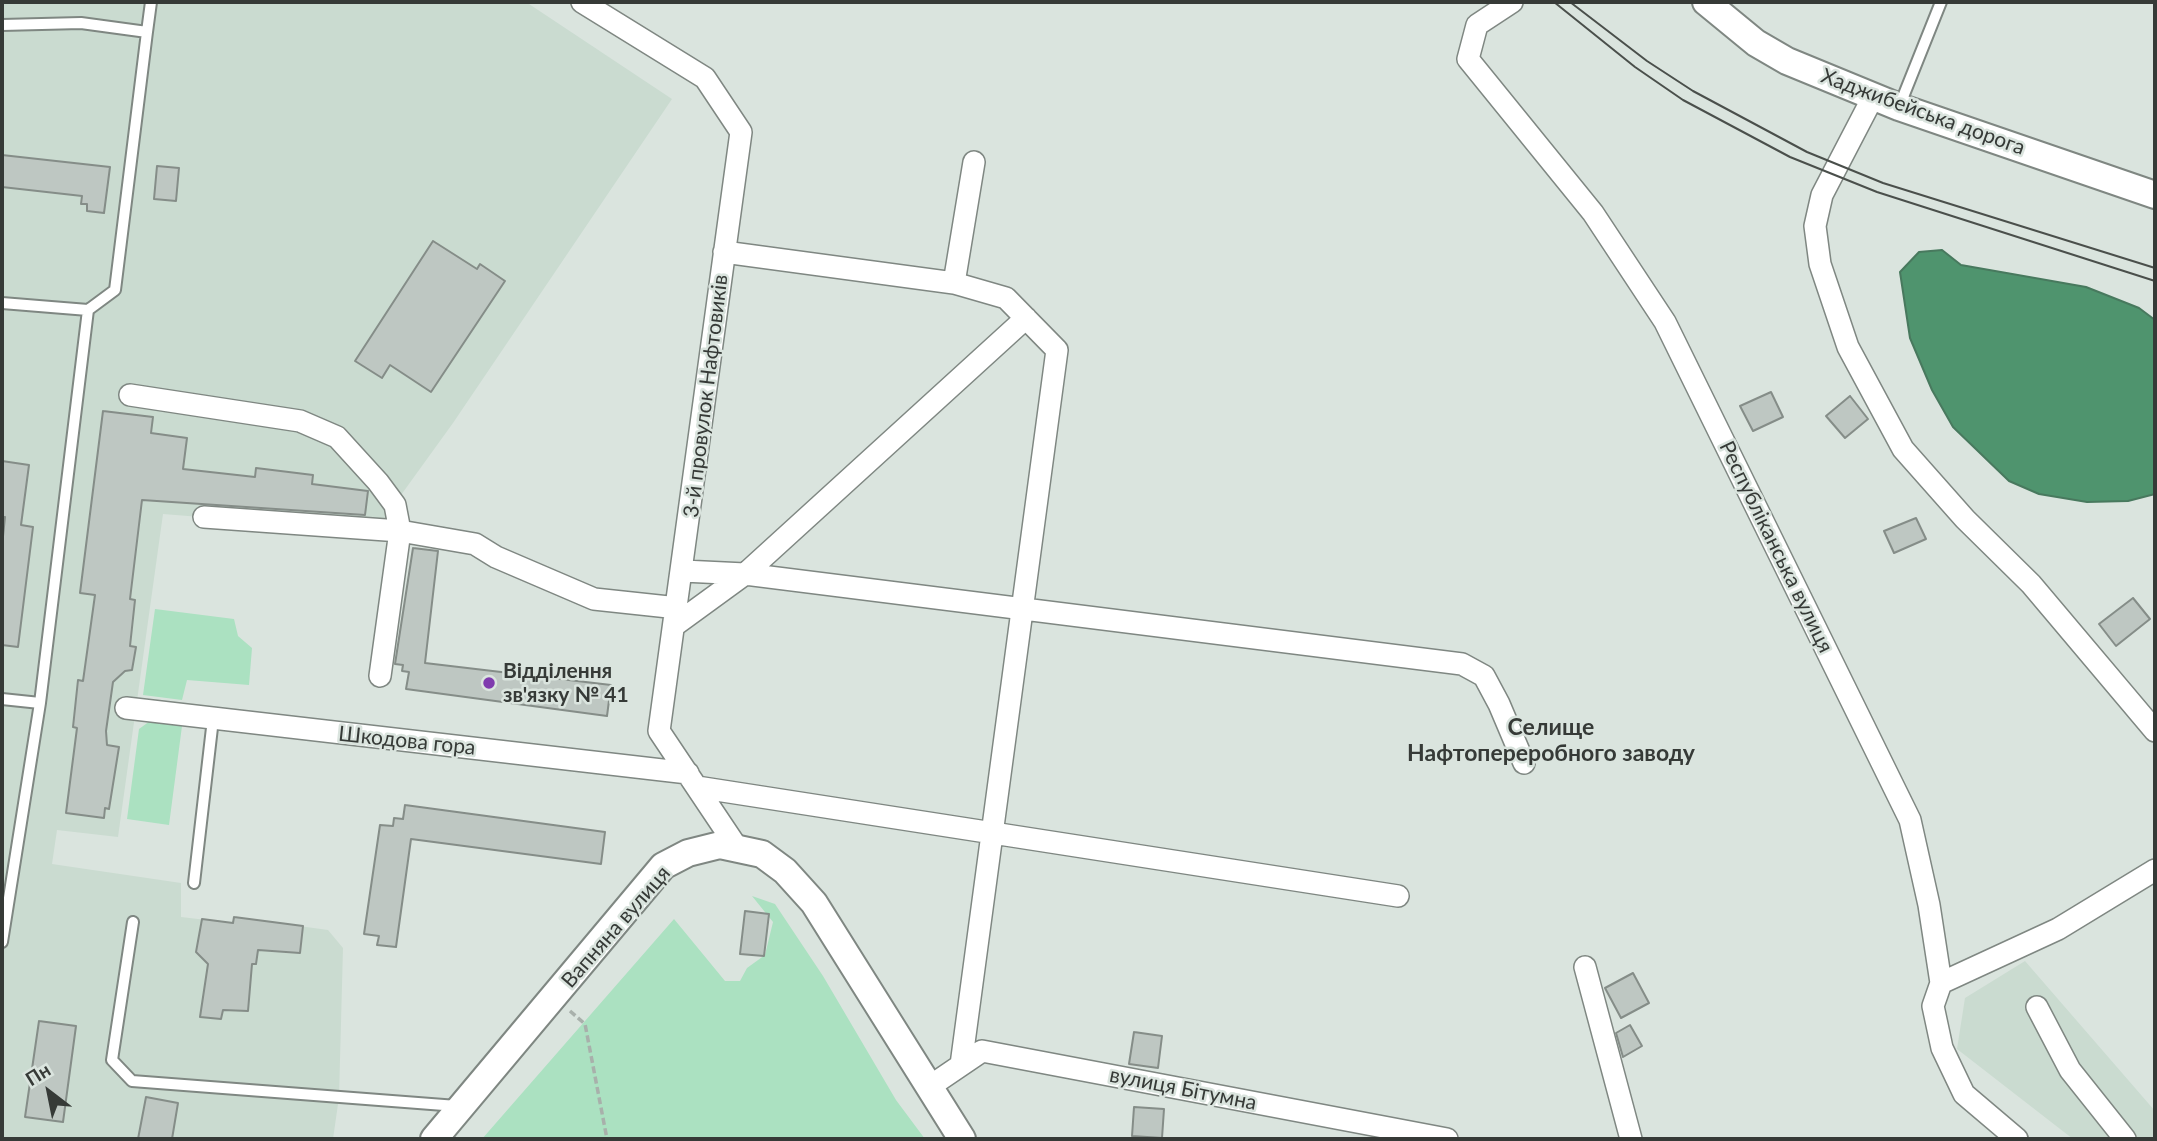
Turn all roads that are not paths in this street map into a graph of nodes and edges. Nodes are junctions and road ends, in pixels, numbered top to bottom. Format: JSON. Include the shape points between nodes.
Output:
{"nodes":[{"id":1,"x":151,"y":2,"type":"edge"},
{"id":2,"x":582,"y":2,"type":"edge"},
{"id":3,"x":1512,"y":2,"type":"edge"},
{"id":4,"x":1706,"y":2,"type":"edge"},
{"id":5,"x":1941,"y":2,"type":"edge"},
{"id":6,"x":2,"y":24,"type":"edge"},
{"id":7,"x":147,"y":32,"type":"junction"},
{"id":8,"x":1873,"y":97,"type":"junction"},
{"id":9,"x":1899,"y":107,"type":"junction"},
{"id":10,"x":974,"y":162,"type":"dead end"},
{"id":11,"x":2155,"y":195,"type":"edge"},
{"id":12,"x":724,"y":252,"type":"junction"},
{"id":13,"x":954,"y":283,"type":"junction"},
{"id":14,"x":2,"y":303,"type":"edge"},
{"id":15,"x":88,"y":310,"type":"junction"},
{"id":16,"x":1026,"y":318,"type":"junction"},
{"id":17,"x":130,"y":395,"type":"dead end"},
{"id":18,"x":204,"y":517,"type":"dead end"},
{"id":19,"x":400,"y":531,"type":"junction"},
{"id":20,"x":683,"y":571,"type":"junction"},
{"id":21,"x":745,"y":574,"type":"junction"},
{"id":22,"x":1021,"y":610,"type":"junction"},
{"id":23,"x":676,"y":617,"type":"junction"},
{"id":24,"x":380,"y":676,"type":"dead end"},
{"id":25,"x":2,"y":699,"type":"edge"},
{"id":26,"x":40,"y":703,"type":"junction"},
{"id":27,"x":125,"y":708,"type":"dead end"},
{"id":28,"x":213,"y":719,"type":"junction"},
{"id":29,"x":2155,"y":732,"type":"edge"},
{"id":30,"x":1524,"y":763,"type":"dead end"},
{"id":31,"x":693,"y":780,"type":"junction"},
{"id":32,"x":991,"y":830,"type":"junction"},
{"id":33,"x":736,"y":846,"type":"junction"},
{"id":34,"x":2155,"y":870,"type":"edge"},
{"id":35,"x":194,"y":883,"type":"dead end"},
{"id":36,"x":1398,"y":896,"type":"dead end"},
{"id":37,"x":133,"y":922,"type":"dead end"},
{"id":38,"x":2,"y":942,"type":"edge"},
{"id":39,"x":1585,"y":967,"type":"dead end"},
{"id":40,"x":1941,"y":983,"type":"junction"},
{"id":41,"x":2037,"y":1007,"type":"dead end"},
{"id":42,"x":961,"y":1065,"type":"junction"},
{"id":43,"x":929,"y":1087,"type":"junction"},
{"id":44,"x":463,"y":1106,"type":"junction"},
{"id":45,"x":434,"y":1139,"type":"edge"},
{"id":46,"x":962,"y":1139,"type":"edge"},
{"id":47,"x":1447,"y":1139,"type":"edge"},
{"id":48,"x":1631,"y":1139,"type":"edge"},
{"id":49,"x":2017,"y":1139,"type":"edge"},
{"id":50,"x":2124,"y":1139,"type":"edge"}],
"edges":[{"from":1,"to":7,"type":"lane"},
{"from":2,"to":12,"type":"street","name":"3-й провулок Нафтовиків","via":[[705,78],[741,132]]},
{"from":3,"to":40,"type":"street","name":"Республіканська вулиця","via":[[1478,25],[1468,59],[1593,213],[1665,322],[1910,820]]},
{"from":4,"to":8,"type":"street","name":"Хаджибейська дорога","via":[[1777,55]]},
{"from":5,"to":9,"type":"lane"},
{"from":6,"to":7,"type":"lane","via":[[81,23]]},
{"from":7,"to":15,"type":"lane","via":[[115,290]]},
{"from":8,"to":9,"type":"street","name":"Хаджибейська дорога"},
{"from":8,"to":29,"type":"street","via":[[1822,195],[1815,226],[1820,264],[1848,347],[1903,449],[2031,584]]},
{"from":9,"to":11,"type":"street","name":"Хаджибейська дорога"},
{"from":10,"to":13,"type":"street"},
{"from":12,"to":13,"type":"street"},
{"from":12,"to":20,"type":"street","name":"3-й провулок Нафтовиків"},
{"from":13,"to":16,"type":"street","via":[[1006,298]]},
{"from":14,"to":15,"type":"lane"},
{"from":15,"to":26,"type":"lane"},
{"from":16,"to":21,"type":"street"},
{"from":16,"to":22,"type":"street","via":[[1057,349]]},
{"from":17,"to":19,"type":"street","via":[[300,421],[337,438],[395,505]]},
{"from":18,"to":19,"type":"street"},
{"from":19,"to":23,"type":"street","via":[[475,544],[594,599]]},
{"from":19,"to":24,"type":"street"},
{"from":20,"to":21,"type":"street"},
{"from":20,"to":23,"type":"street","name":"3-й провулок Нафтовиків"},
{"from":21,"to":22,"type":"street"},
{"from":21,"to":23,"type":"street"},
{"from":22,"to":30,"type":"street","via":[[1462,664],[1484,676]]},
{"from":22,"to":32,"type":"street"},
{"from":23,"to":31,"type":"street","name":"3-й провулок Нафтовиків","via":[[659,731]]},
{"from":25,"to":26,"type":"lane"},
{"from":26,"to":38,"type":"lane"},
{"from":27,"to":28,"type":"street","name":"Шкодова гора"},
{"from":28,"to":31,"type":"street","name":"Шкодова гора"},
{"from":28,"to":35,"type":"lane"},
{"from":31,"to":32,"type":"street","name":"Шкодова гора"},
{"from":31,"to":33,"type":"street","name":"3-й провулок Нафтовиків"},
{"from":32,"to":36,"type":"street","name":"Шкодова гора"},
{"from":32,"to":42,"type":"street"},
{"from":33,"to":43,"type":"street","name":"Вапняна вулиця","via":[[762,854],[814,903]]},
{"from":33,"to":44,"type":"street","name":"Вапняна вулиця","via":[[688,853],[663,866]]},
{"from":34,"to":40,"type":"street","via":[[2058,929]]},
{"from":37,"to":44,"type":"lane","via":[[112,1060],[132,1081]]},
{"from":39,"to":48,"type":"street"},
{"from":40,"to":49,"type":"street","name":"Республіканська вулиця","via":[[1933,1006],[1942,1048],[1964,1094]]},
{"from":41,"to":50,"type":"street","via":[[2070,1070]]},
{"from":42,"to":43,"type":"street","name":"вулиця Бітумна"},
{"from":42,"to":47,"type":"street","name":"вулиця Бітумна","via":[[982,1051]]},
{"from":43,"to":46,"type":"street","name":"Вапняна вулиця"},
{"from":44,"to":45,"type":"street","name":"Вапняна вулиця"}]}
